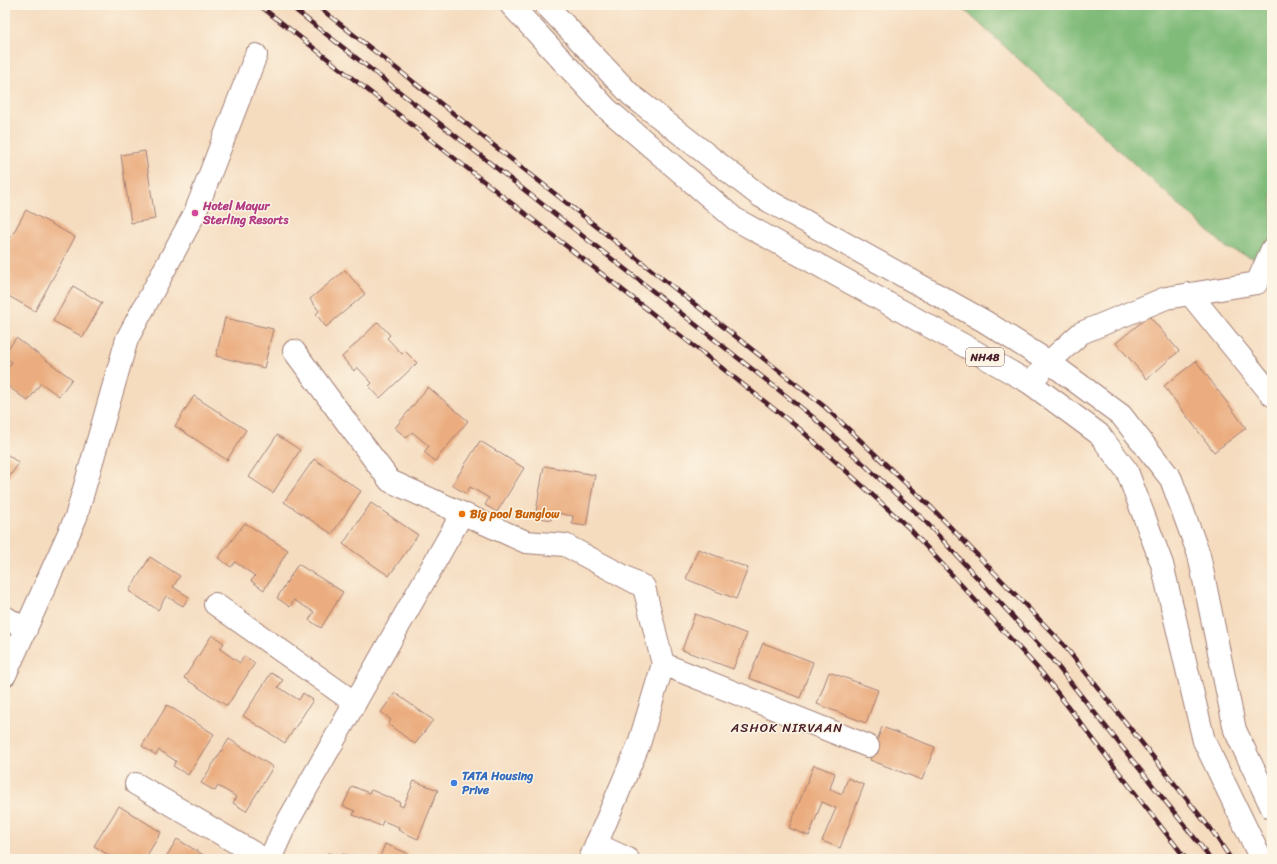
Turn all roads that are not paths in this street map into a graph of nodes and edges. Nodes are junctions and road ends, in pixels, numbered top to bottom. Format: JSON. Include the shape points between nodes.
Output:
{"nodes":[{"id":1,"x":511,"y":5,"type":"edge"},
{"id":2,"x":546,"y":5,"type":"edge"},
{"id":3,"x":256,"y":55,"type":"dead end"},
{"id":4,"x":1272,"y":249,"type":"edge"},
{"id":5,"x":1190,"y":294,"type":"junction"},
{"id":6,"x":294,"y":351,"type":"dead end"},
{"id":7,"x":1049,"y":362,"type":"junction"},
{"id":8,"x":1030,"y":383,"type":"junction"},
{"id":9,"x":1272,"y":395,"type":"edge"},
{"id":10,"x":462,"y":514,"type":"junction"},
{"id":11,"x":215,"y":604,"type":"dead end"},
{"id":12,"x":5,"y":617,"type":"edge"},
{"id":13,"x":26,"y":630,"type":"junction"},
{"id":14,"x":663,"y":664,"type":"junction"},
{"id":15,"x":5,"y":675,"type":"edge"},
{"id":16,"x":355,"y":703,"type":"junction"},
{"id":17,"x":868,"y":746,"type":"dead end"},
{"id":18,"x":136,"y":784,"type":"dead end"},
{"id":19,"x":1272,"y":808,"type":"edge"},
{"id":20,"x":593,"y":852,"type":"edge"},
{"id":21,"x":264,"y":859,"type":"edge"},
{"id":22,"x":270,"y":859,"type":"edge"},
{"id":23,"x":628,"y":859,"type":"edge"},
{"id":24,"x":1261,"y":859,"type":"edge"}],
"edges":[{"from":1,"to":8,"type":"main road","number":"NH48","via":[[606,108],[735,220]]},
{"from":2,"to":7,"type":"main road","number":"NH48","via":[[631,95],[760,196],[984,321]]},
{"from":3,"to":13,"type":"main road","via":[[195,213],[127,339],[76,517]]},
{"from":4,"to":5,"type":"main road","via":[[1257,283]]},
{"from":5,"to":7,"type":"main road","via":[[1166,298],[1081,333]]},
{"from":5,"to":9,"type":"main road"},
{"from":6,"to":10,"type":"main road","via":[[390,482]]},
{"from":7,"to":8,"type":"main road"},
{"from":7,"to":19,"type":"main road","number":"NH48","via":[[1121,415],[1171,479],[1199,555],[1235,730]]},
{"from":8,"to":24,"type":"main road","number":"NH48","via":[[1099,434],[1127,471],[1162,564],[1204,741]]},
{"from":10,"to":14,"type":"main road","via":[[526,542],[565,545],[644,587]]},
{"from":10,"to":16,"type":"main road"},
{"from":11,"to":16,"type":"main road"},
{"from":12,"to":13,"type":"main road"},
{"from":13,"to":15,"type":"main road"},
{"from":14,"to":17,"type":"main road"},
{"from":14,"to":20,"type":"main road","via":[[639,744]]},
{"from":16,"to":22,"type":"main road","via":[[283,830]]},
{"from":18,"to":21,"type":"main road"},
{"from":20,"to":23,"type":"main road"}]}
